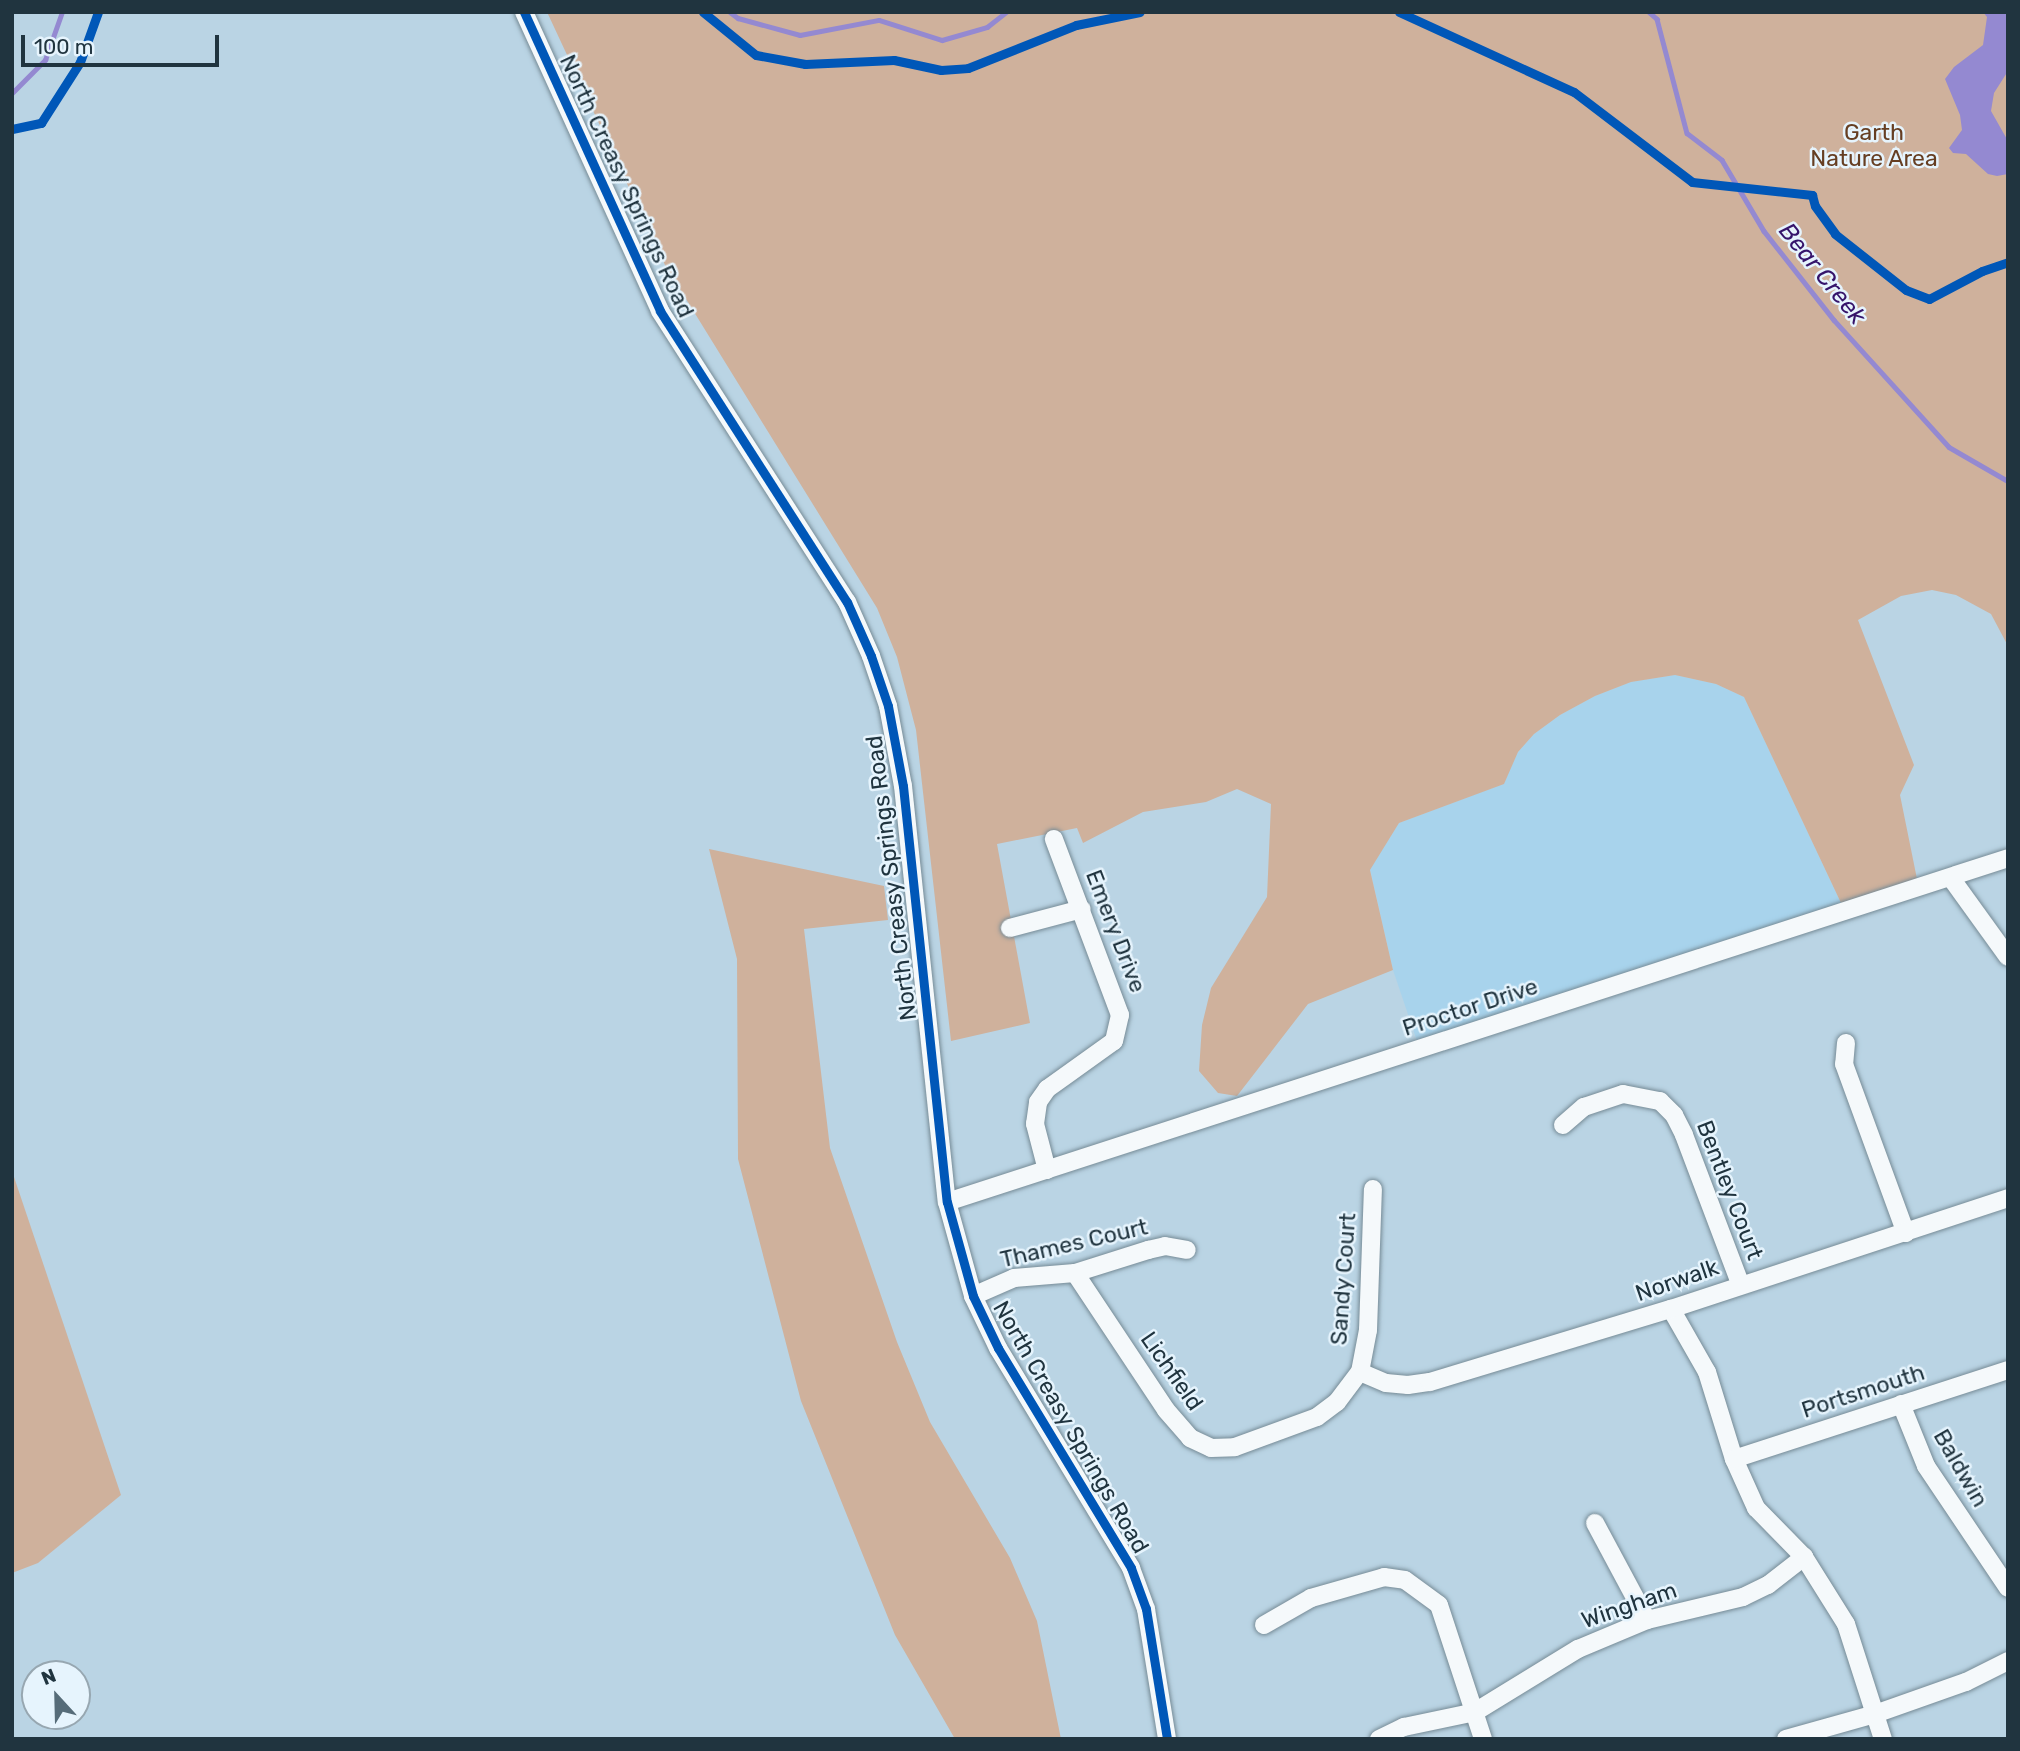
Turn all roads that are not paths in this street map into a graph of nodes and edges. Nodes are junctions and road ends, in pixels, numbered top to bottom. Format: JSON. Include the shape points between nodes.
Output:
{"nodes":[{"id":1,"x":524,"y":12,"type":"edge"},
{"id":2,"x":1054,"y":839,"type":"dead end"},
{"id":3,"x":2008,"y":858,"type":"edge"},
{"id":4,"x":1951,"y":878,"type":"junction"},
{"id":5,"x":1083,"y":909,"type":"junction"},
{"id":6,"x":1010,"y":928,"type":"dead end"},
{"id":7,"x":2008,"y":957,"type":"edge"},
{"id":8,"x":1846,"y":1043,"type":"dead end"},
{"id":9,"x":1563,"y":1125,"type":"dead end"},
{"id":10,"x":1047,"y":1170,"type":"junction"},
{"id":11,"x":1373,"y":1189,"type":"dead end"},
{"id":12,"x":2008,"y":1198,"type":"edge"},
{"id":13,"x":947,"y":1202,"type":"junction"},
{"id":14,"x":1906,"y":1233,"type":"junction"},
{"id":15,"x":1187,"y":1250,"type":"dead end"},
{"id":16,"x":1074,"y":1273,"type":"junction"},
{"id":17,"x":1741,"y":1283,"type":"junction"},
{"id":18,"x":973,"y":1296,"type":"junction"},
{"id":19,"x":1671,"y":1309,"type":"junction"},
{"id":20,"x":2008,"y":1370,"type":"edge"},
{"id":21,"x":1360,"y":1372,"type":"junction"},
{"id":22,"x":1901,"y":1404,"type":"junction"},
{"id":23,"x":1734,"y":1459,"type":"junction"},
{"id":24,"x":1595,"y":1523,"type":"dead end"},
{"id":25,"x":1804,"y":1557,"type":"junction"},
{"id":26,"x":2008,"y":1588,"type":"edge"},
{"id":27,"x":1647,"y":1620,"type":"junction"},
{"id":28,"x":1264,"y":1625,"type":"dead end"},
{"id":29,"x":2008,"y":1661,"type":"edge"},
{"id":30,"x":1475,"y":1712,"type":"junction"},
{"id":31,"x":1875,"y":1714,"type":"junction"},
{"id":32,"x":1167,"y":1739,"type":"edge"},
{"id":33,"x":1379,"y":1739,"type":"edge"},
{"id":34,"x":1483,"y":1739,"type":"edge"},
{"id":35,"x":1786,"y":1739,"type":"edge"},
{"id":36,"x":1883,"y":1739,"type":"edge"}],
"edges":[{"from":1,"to":13,"type":"street","name":"North Creasy Springs Road","via":[[660,311],[847,601],[871,656],[888,706],[903,786]]},
{"from":2,"to":5,"type":"street","name":"Emery Drive"},
{"from":3,"to":4,"type":"street","name":"Proctor Drive"},
{"from":4,"to":7,"type":"street"},
{"from":4,"to":10,"type":"street","name":"Proctor Drive"},
{"from":5,"to":6,"type":"street"},
{"from":5,"to":10,"type":"street","name":"Emery Drive","via":[[1117,1000],[1119,1027],[1114,1041],[1047,1089],[1038,1101],[1035,1124]]},
{"from":8,"to":14,"type":"street","via":[[1844,1064]]},
{"from":9,"to":17,"type":"street","name":"Bentley Court","via":[[1584,1107],[1623,1094],[1660,1101],[1684,1135]]},
{"from":10,"to":13,"type":"street","name":"Proctor Drive"},
{"from":11,"to":21,"type":"street","name":"Sandy Court","via":[[1368,1331]]},
{"from":12,"to":14,"type":"street","name":"Norwalk"},
{"from":13,"to":18,"type":"street","name":"North Creasy Springs Road"},
{"from":14,"to":17,"type":"street","name":"Norwalk"},
{"from":15,"to":16,"type":"street","name":"Thames Court","via":[[1148,1250]]},
{"from":16,"to":18,"type":"street","name":"Thames Court","via":[[1014,1279]]},
{"from":16,"to":21,"type":"street","name":"Lichfield","via":[[1166,1410],[1189,1438],[1211,1448],[1235,1447],[1308,1422],[1337,1402]]},
{"from":17,"to":19,"type":"street","name":"Norwalk"},
{"from":18,"to":32,"type":"street","name":"North Creasy Springs Road","via":[[998,1348],[1131,1569],[1146,1609]]},
{"from":19,"to":21,"type":"street","name":"Norwalk","via":[[1430,1382],[1386,1383]]},
{"from":19,"to":23,"type":"street","via":[[1707,1372]]},
{"from":20,"to":22,"type":"street","name":"Portsmouth"},
{"from":22,"to":23,"type":"street","name":"Portsmouth"},
{"from":22,"to":26,"type":"street","name":"Baldwin","via":[[1926,1466]]},
{"from":23,"to":25,"type":"street","via":[[1756,1508]]},
{"from":24,"to":27,"type":"street"},
{"from":25,"to":27,"type":"street","name":"Wingham","via":[[1768,1585],[1743,1597]]},
{"from":25,"to":31,"type":"street","via":[[1846,1624]]},
{"from":27,"to":30,"type":"street","name":"Wingham","via":[[1578,1649]]},
{"from":28,"to":30,"type":"street","via":[[1311,1598],[1384,1577],[1405,1580],[1439,1605]]},
{"from":29,"to":31,"type":"street","via":[[1965,1682]]},
{"from":30,"to":33,"type":"street","name":"Wingham","via":[[1404,1727]]},
{"from":30,"to":34,"type":"street"},
{"from":31,"to":35,"type":"street"},
{"from":31,"to":36,"type":"street"}]}
